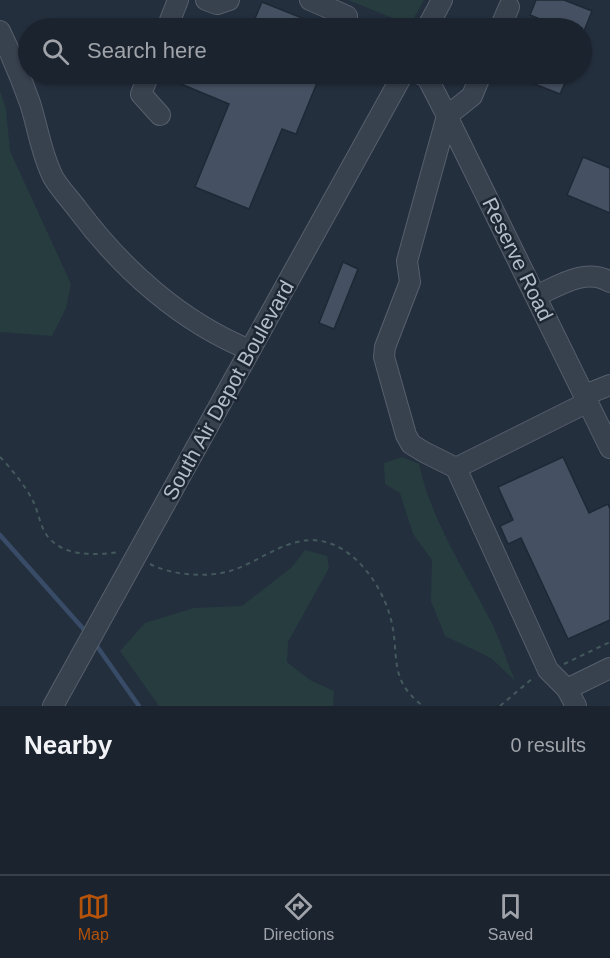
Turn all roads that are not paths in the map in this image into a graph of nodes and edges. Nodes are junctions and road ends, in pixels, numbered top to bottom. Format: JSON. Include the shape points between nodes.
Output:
{"nodes":[{"id":1,"x":178,"y":0,"type":"edge"},
{"id":2,"x":206,"y":0,"type":"edge"},
{"id":3,"x":229,"y":0,"type":"edge"},
{"id":4,"x":310,"y":0,"type":"edge"},
{"id":5,"x":442,"y":0,"type":"edge"},
{"id":6,"x":509,"y":6,"type":"dead end"},
{"id":7,"x":347,"y":15,"type":"dead end"},
{"id":8,"x":171,"y":18,"type":"edge"},
{"id":9,"x":432,"y":18,"type":"edge"},
{"id":10,"x":504,"y":18,"type":"edge"},
{"id":11,"x":0,"y":31,"type":"edge"},
{"id":12,"x":18,"y":70,"type":"edge"},
{"id":13,"x":22,"y":84,"type":"edge"},
{"id":14,"x":145,"y":84,"type":"edge"},
{"id":15,"x":397,"y":84,"type":"edge"},
{"id":16,"x":431,"y":84,"type":"edge"},
{"id":17,"x":477,"y":84,"type":"edge"},
{"id":18,"x":160,"y":115,"type":"dead end"},
{"id":19,"x":447,"y":116,"type":"junction"},
{"id":20,"x":610,"y":282,"type":"edge"},
{"id":21,"x":536,"y":296,"type":"junction"},
{"id":22,"x":250,"y":350,"type":"junction"},
{"id":23,"x":610,"y":385,"type":"edge"},
{"id":24,"x":586,"y":398,"type":"junction"},
{"id":25,"x":610,"y":448,"type":"edge"},
{"id":26,"x":456,"y":468,"type":"junction"},
{"id":27,"x":610,"y":668,"type":"edge"},
{"id":28,"x":567,"y":688,"type":"junction"},
{"id":29,"x":53,"y":706,"type":"edge"},
{"id":30,"x":576,"y":706,"type":"edge"}],
"edges":[{"from":1,"to":8,"type":"street"},
{"from":2,"to":3,"type":"street","via":[[217,4]]},
{"from":4,"to":7,"type":"street"},
{"from":5,"to":9,"type":"street"},
{"from":6,"to":10,"type":"street"},
{"from":11,"to":12,"type":"street"},
{"from":13,"to":22,"type":"street","via":[[39,143],[54,178],[92,229],[171,305]]},
{"from":14,"to":18,"type":"street","via":[[141,94]]},
{"from":15,"to":22,"type":"street","name":"South Air Depot Boulevard"},
{"from":16,"to":19,"type":"street","name":"Reserve Road"},
{"from":17,"to":19,"type":"street","via":[[472,96]]},
{"from":19,"to":21,"type":"street","name":"Reserve Road"},
{"from":19,"to":26,"type":"street","via":[[407,261],[410,282],[384,357],[411,444]]},
{"from":20,"to":21,"type":"street","via":[[603,278],[575,278]]},
{"from":21,"to":24,"type":"street","name":"Reserve Road"},
{"from":22,"to":29,"type":"street","name":"South Air Depot Boulevard"},
{"from":23,"to":24,"type":"street"},
{"from":24,"to":25,"type":"street","name":"Reserve Road"},
{"from":24,"to":26,"type":"street"},
{"from":26,"to":28,"type":"street","via":[[548,670]]},
{"from":27,"to":28,"type":"street"},
{"from":28,"to":30,"type":"street"}]}
